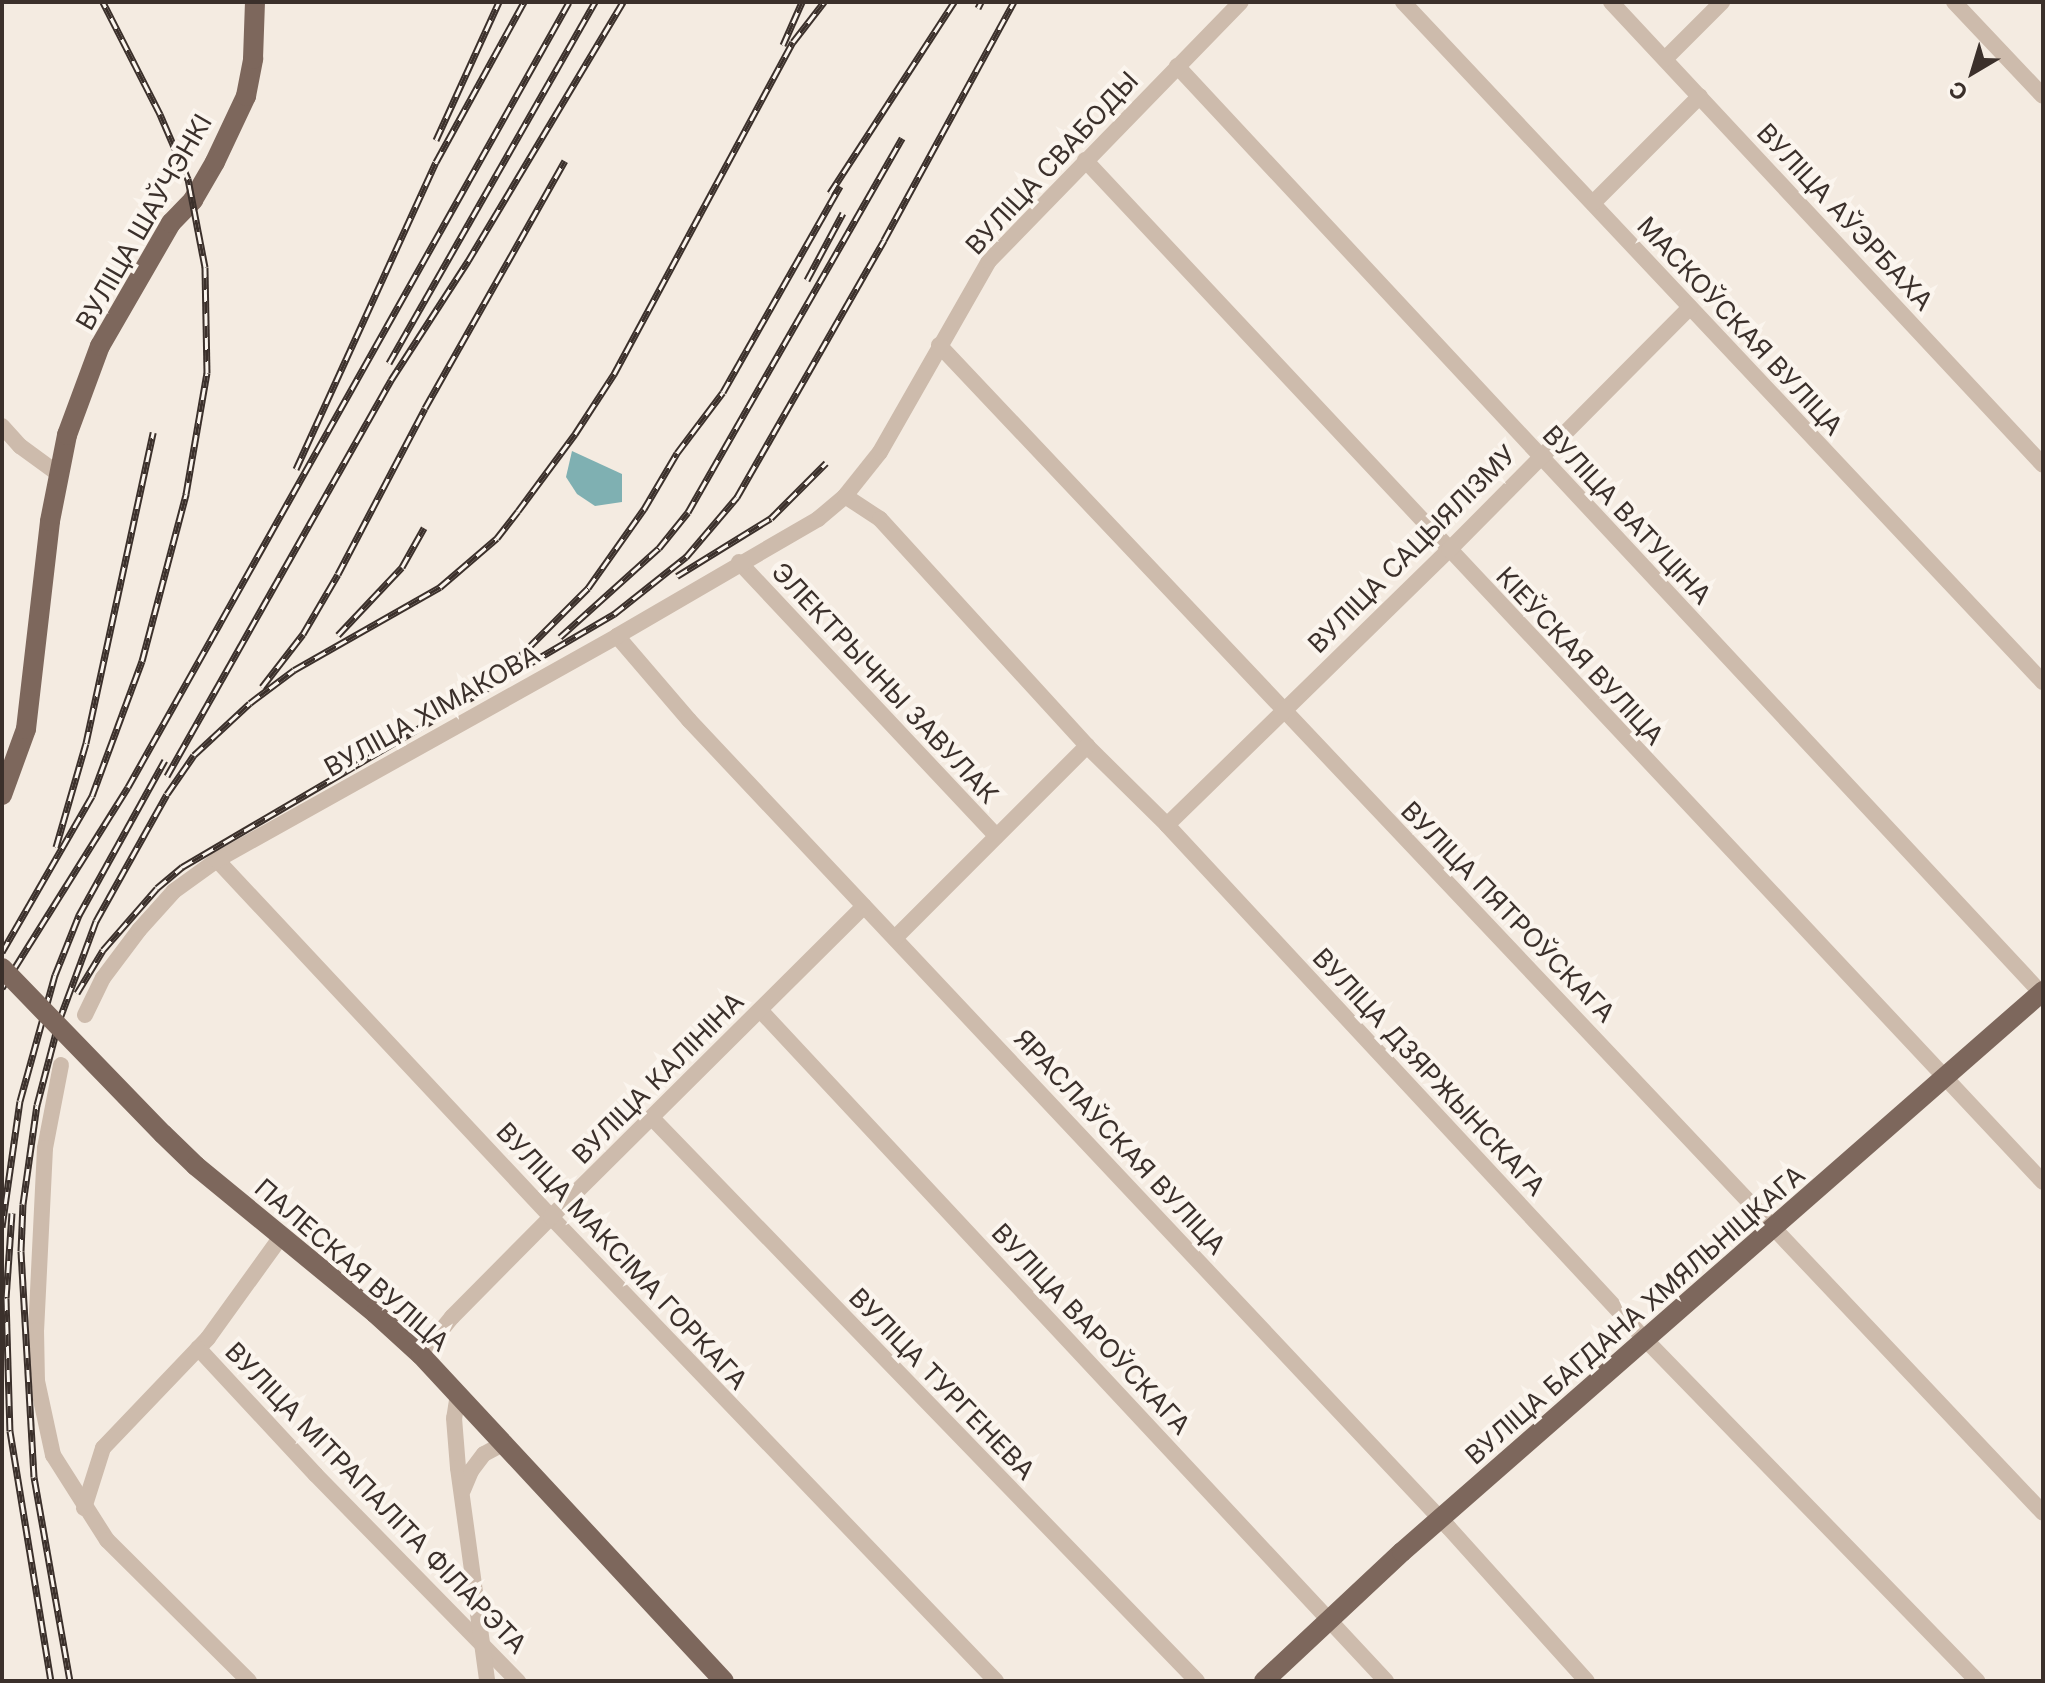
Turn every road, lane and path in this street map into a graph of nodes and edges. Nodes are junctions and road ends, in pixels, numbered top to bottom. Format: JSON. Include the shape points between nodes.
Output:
{"nodes":[{"id":1,"x":255,"y":2,"type":"edge"},
{"id":2,"x":1241,"y":2,"type":"edge"},
{"id":3,"x":1403,"y":2,"type":"edge"},
{"id":4,"x":1611,"y":2,"type":"edge"},
{"id":5,"x":1722,"y":2,"type":"edge"},
{"id":6,"x":1954,"y":2,"type":"edge"},
{"id":7,"x":1665,"y":59,"type":"junction"},
{"id":8,"x":1177,"y":66,"type":"junction"},
{"id":9,"x":1700,"y":96,"type":"junction"},
{"id":10,"x":2043,"y":96,"type":"edge"},
{"id":11,"x":1085,"y":160,"type":"junction"},
{"id":12,"x":1593,"y":203,"type":"junction"},
{"id":13,"x":1690,"y":307,"type":"junction"},
{"id":14,"x":939,"y":345,"type":"junction"},
{"id":15,"x":2,"y":426,"type":"edge"},
{"id":16,"x":1540,"y":457,"type":"junction"},
{"id":17,"x":2043,"y":465,"type":"edge"},
{"id":18,"x":57,"y":473,"type":"junction"},
{"id":19,"x":845,"y":496,"type":"junction"},
{"id":20,"x":1449,"y":550,"type":"junction"},
{"id":21,"x":739,"y":562,"type":"junction"},
{"id":22,"x":617,"y":636,"type":"junction"},
{"id":23,"x":2043,"y":682,"type":"edge"},
{"id":24,"x":1282,"y":711,"type":"junction"},
{"id":25,"x":1087,"y":746,"type":"junction"},
{"id":26,"x":2,"y":795,"type":"edge"},
{"id":27,"x":1167,"y":825,"type":"junction"},
{"id":28,"x":996,"y":836,"type":"junction"},
{"id":29,"x":217,"y":860,"type":"junction"},
{"id":30,"x":864,"y":906,"type":"junction"},
{"id":31,"x":895,"y":938,"type":"junction"},
{"id":32,"x":2,"y":968,"type":"edge"},
{"id":33,"x":2042,"y":993,"type":"edge"},
{"id":34,"x":760,"y":1010,"type":"junction"},
{"id":35,"x":85,"y":1015,"type":"dead end"},
{"id":36,"x":61,"y":1065,"type":"dead end"},
{"id":37,"x":1945,"y":1078,"type":"junction"},
{"id":38,"x":653,"y":1119,"type":"junction"},
{"id":39,"x":2043,"y":1182,"type":"edge"},
{"id":40,"x":551,"y":1217,"type":"junction"},
{"id":41,"x":1776,"y":1227,"type":"junction"},
{"id":42,"x":280,"y":1238,"type":"junction"},
{"id":43,"x":1647,"y":1341,"type":"junction"},
{"id":44,"x":198,"y":1348,"type":"junction"},
{"id":45,"x":421,"y":1355,"type":"junction"},
{"id":46,"x":458,"y":1394,"type":"junction"},
{"id":47,"x":457,"y":1437,"type":"junction"},
{"id":48,"x":505,"y":1443,"type":"junction"},
{"id":49,"x":484,"y":1454,"type":"junction"},
{"id":50,"x":463,"y":1492,"type":"junction"},
{"id":51,"x":84,"y":1508,"type":"junction"},
{"id":52,"x":2043,"y":1513,"type":"edge"},
{"id":53,"x":1440,"y":1520,"type":"junction"},
{"id":54,"x":1330,"y":1619,"type":"junction"},
{"id":55,"x":484,"y":1648,"type":"junction"},
{"id":56,"x":249,"y":1681,"type":"edge"},
{"id":57,"x":487,"y":1681,"type":"edge"},
{"id":58,"x":518,"y":1681,"type":"edge"},
{"id":59,"x":724,"y":1681,"type":"edge"},
{"id":60,"x":996,"y":1681,"type":"edge"},
{"id":61,"x":1197,"y":1681,"type":"edge"},
{"id":62,"x":1264,"y":1681,"type":"edge"},
{"id":63,"x":1386,"y":1681,"type":"edge"},
{"id":64,"x":1587,"y":1681,"type":"edge"},
{"id":65,"x":1977,"y":1681,"type":"edge"}],
"edges":[{"from":1,"to":18,"type":"main road","name":"ВУЛІЦА ШАЎЧЭНКІ","via":[[246,96],[193,200],[171,223],[100,346]]},
{"from":2,"to":8,"type":"street","name":"ВУЛІЦА СВАБОДЫ"},
{"from":3,"to":12,"type":"street","name":"МАСКОЎСКАЯ ВУЛІЦА"},
{"from":4,"to":7,"type":"street","name":"ВУЛІЦА АЎЭРБАХА"},
{"from":5,"to":7,"type":"street"},
{"from":6,"to":10,"type":"street"},
{"from":7,"to":9,"type":"street","name":"ВУЛІЦА АЎЭРБАХА"},
{"from":8,"to":11,"type":"street","name":"ВУЛІЦА СВАБОДЫ"},
{"from":8,"to":16,"type":"street","name":"ВУЛІЦА ВАТУЦІНА"},
{"from":9,"to":12,"type":"street"},
{"from":9,"to":17,"type":"street","name":"ВУЛІЦА АЎЭРБАХА"},
{"from":11,"to":14,"type":"street","name":"ВУЛІЦА СВАБОДЫ","via":[[989,261]]},
{"from":11,"to":20,"type":"street","name":"КІЕЎСКАЯ ВУЛІЦА"},
{"from":12,"to":13,"type":"street","name":"МАСКОЎСКАЯ ВУЛІЦА"},
{"from":13,"to":16,"type":"street","name":"ВУЛІЦА САЦЫЯЛІЗМУ"},
{"from":13,"to":23,"type":"street","name":"МАСКОЎСКАЯ ВУЛІЦА"},
{"from":14,"to":19,"type":"street","name":"ВУЛІЦА СВАБОДЫ","via":[[880,452]]},
{"from":14,"to":24,"type":"street","name":"ВУЛІЦА ПЯТРОЎСКАГА"},
{"from":15,"to":18,"type":"street"},
{"from":16,"to":20,"type":"street","name":"ВУЛІЦА САЦЫЯЛІЗМУ"},
{"from":16,"to":33,"type":"street","name":"ВУЛІЦА ВАТУЦІНА"},
{"from":18,"to":26,"type":"main road","name":"ВУЛІЦА ШАЎЧЭНКІ","via":[[26,729]]},
{"from":19,"to":21,"type":"street","name":"ВУЛІЦА ХІМАКОВА","via":[[818,519]]},
{"from":19,"to":25,"type":"street","name":"ВУЛІЦА ДЗЯРЖЫНСКАГА","via":[[880,519]]},
{"from":20,"to":24,"type":"street","name":"ВУЛІЦА САЦЫЯЛІЗМУ"},
{"from":20,"to":37,"type":"street","name":"КІЕЎСКАЯ ВУЛІЦА"},
{"from":21,"to":22,"type":"street","name":"ВУЛІЦА ХІМАКОВА"},
{"from":21,"to":28,"type":"street","name":"ЭЛЕКТРЫЧНЫ ЗАВУЛАК"},
{"from":22,"to":29,"type":"street","name":"ВУЛІЦА ХІМАКОВА"},
{"from":22,"to":30,"type":"street","name":"ЯРАСЛАЎСКАЯ ВУЛІЦА"},
{"from":24,"to":27,"type":"street","name":"ВУЛІЦА САЦЫЯЛІЗМУ"},
{"from":24,"to":41,"type":"street","name":"ВУЛІЦА ПЯТРОЎСКАГА"},
{"from":25,"to":27,"type":"street","name":"ВУЛІЦА ДЗЯРЖЫНСКАГА"},
{"from":25,"to":28,"type":"street"},
{"from":27,"to":43,"type":"street","name":"ВУЛІЦА ДЗЯРЖЫНСКАГА"},
{"from":28,"to":31,"type":"street"},
{"from":29,"to":35,"type":"street","name":"ВУЛІЦА ХІМАКОВА","via":[[174,891],[139,930],[103,978]]},
{"from":29,"to":40,"type":"street","name":"ВУЛІЦА МАКСІМА ГОРКАГА"},
{"from":30,"to":31,"type":"street","name":"ЯРАСЛАЎСКАЯ ВУЛІЦА"},
{"from":30,"to":34,"type":"street","name":"ВУЛІЦА КАЛІНІНА"},
{"from":31,"to":53,"type":"street","name":"ЯРАСЛАЎСКАЯ ВУЛІЦА"},
{"from":32,"to":42,"type":"main road","name":"ПАЛЕСКАЯ ВУЛІЦА","bridge":true,"via":[[163,1134]]},
{"from":33,"to":37,"type":"main road","name":"ВУЛІЦА БАГДАНА ХМЯЛЬНІЦКАГА"},
{"from":34,"to":38,"type":"street","name":"ВУЛІЦА КАЛІНІНА"},
{"from":34,"to":54,"type":"street","name":"ВУЛІЦА ВАРОЎСКАГА"},
{"from":36,"to":51,"type":"street","via":[[45,1148],[37,1381],[53,1455]]},
{"from":37,"to":39,"type":"street","name":"КІЕЎСКАЯ ВУЛІЦА"},
{"from":37,"to":41,"type":"main road","name":"ВУЛІЦА БАГДАНА ХМЯЛЬНІЦКАГА"},
{"from":38,"to":40,"type":"street","name":"ВУЛІЦА КАЛІНІНА"},
{"from":38,"to":61,"type":"street","name":"ВУЛІЦА ТУРГЕНЕВА"},
{"from":40,"to":45,"type":"street","name":"ВУЛІЦА КАЛІНІНА"},
{"from":40,"to":60,"type":"street","name":"ВУЛІЦА МАКСІМА ГОРКАГА"},
{"from":41,"to":43,"type":"main road","name":"ВУЛІЦА БАГДАНА ХМЯЛЬНІЦКАГА"},
{"from":41,"to":52,"type":"street","name":"ВУЛІЦА ПЯТРОЎСКАГА"},
{"from":42,"to":44,"type":"street"},
{"from":42,"to":45,"type":"main road","name":"ПАЛЕСКАЯ ВУЛІЦА"},
{"from":43,"to":53,"type":"main road","name":"ВУЛІЦА БАГДАНА ХМЯЛЬНІЦКАГА"},
{"from":43,"to":65,"type":"street","name":"ВУЛІЦА ДЗЯРЖЫНСКАГА"},
{"from":44,"to":51,"type":"street","via":[[103,1448]]},
{"from":44,"to":55,"type":"street","name":"ВУЛІЦА МІТРАПАЛІТА ФІЛАРЭТА"},
{"from":45,"to":46,"type":"main road","name":"ПАЛЕСКАЯ ВУЛІЦА"},
{"from":46,"to":47,"type":"street"},
{"from":46,"to":48,"type":"main road","name":"ПАЛЕСКАЯ ВУЛІЦА"},
{"from":47,"to":49,"type":"street","via":[[468,1451]]},
{"from":47,"to":50,"type":"street"},
{"from":48,"to":49,"type":"street"},
{"from":48,"to":59,"type":"main road","name":"ПАЛЕСКАЯ ВУЛІЦА"},
{"from":49,"to":50,"type":"street"},
{"from":50,"to":55,"type":"street"},
{"from":51,"to":56,"type":"street","via":[[107,1540]]},
{"from":53,"to":54,"type":"main road","name":"ВУЛІЦА БАГДАНА ХМЯЛЬНІЦКАГА"},
{"from":53,"to":64,"type":"street","name":"ЯРАСЛАЎСКАЯ ВУЛІЦА"},
{"from":54,"to":62,"type":"main road","name":"ВУЛІЦА БАГДАНА ХМЯЛЬНІЦКАГА"},
{"from":54,"to":63,"type":"street","name":"ВУЛІЦА ВАРОЎСКАГА"},
{"from":55,"to":57,"type":"street"},
{"from":55,"to":58,"type":"street","name":"ВУЛІЦА МІТРАПАЛІТА ФІЛАРЭТА"}]}
